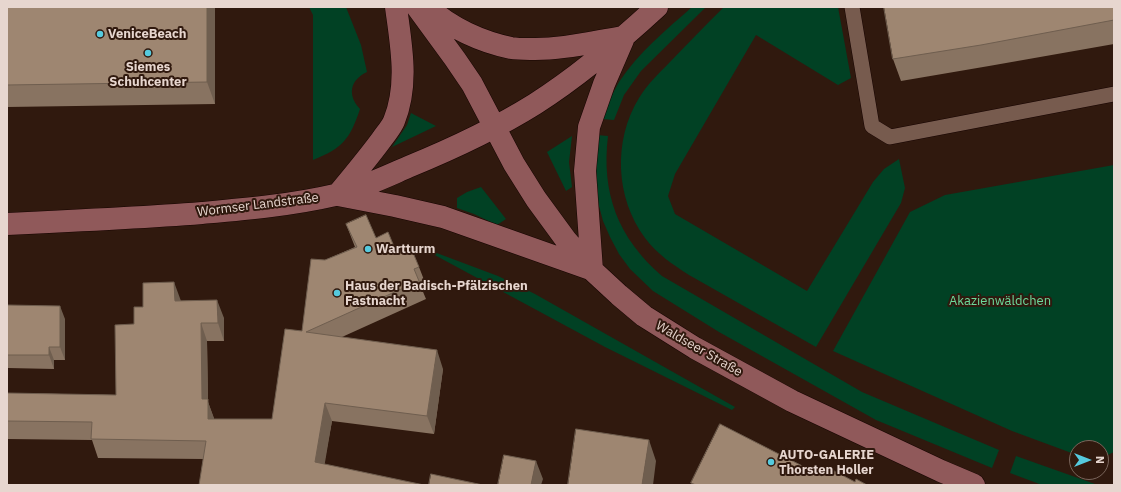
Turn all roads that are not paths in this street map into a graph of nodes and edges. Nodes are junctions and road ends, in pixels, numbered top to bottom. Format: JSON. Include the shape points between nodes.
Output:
{"nodes":[{"id":1,"x":396,"y":7,"type":"edge"},
{"id":2,"x":417,"y":7,"type":"edge"},
{"id":3,"x":428,"y":7,"type":"edge"},
{"id":4,"x":657,"y":7,"type":"edge"},
{"id":5,"x":852,"y":7,"type":"edge"},
{"id":6,"x":624,"y":37,"type":"junction"},
{"id":7,"x":1114,"y":94,"type":"edge"},
{"id":8,"x":494,"y":127,"type":"junction"},
{"id":9,"x":337,"y":195,"type":"junction"},
{"id":10,"x":7,"y":224,"type":"edge"},
{"id":11,"x":592,"y":270,"type":"junction"},
{"id":12,"x":974,"y":485,"type":"edge"}],
"edges":[{"from":1,"to":9,"type":"main road","via":[[402,52],[403,82],[400,102],[393,123],[365,163]]},
{"from":2,"to":8,"type":"main road","name":"Waldseer Straße","via":[[472,84]]},
{"from":3,"to":6,"type":"main road","via":[[464,32],[512,49],[542,49]]},
{"from":4,"to":6,"type":"main road","name":"Wormser Landstraße"},
{"from":5,"to":7,"type":"lane","via":[[872,126],[890,137]]},
{"from":6,"to":8,"type":"main road","name":"Wormser Landstraße","via":[[587,68],[535,104]]},
{"from":6,"to":11,"type":"main road","via":[[589,127],[585,171]]},
{"from":8,"to":9,"type":"main road","name":"Wormser Landstraße","via":[[452,149]]},
{"from":8,"to":11,"type":"main road","name":"Waldseer Straße","via":[[536,198],[566,240]]},
{"from":9,"to":10,"type":"main road","name":"Wormser Landstraße","via":[[224,211]]},
{"from":9,"to":11,"type":"main road","via":[[443,217]]},
{"from":11,"to":12,"type":"main road","name":"Waldseer Straße","via":[[644,316],[695,348],[792,401]]}]}
